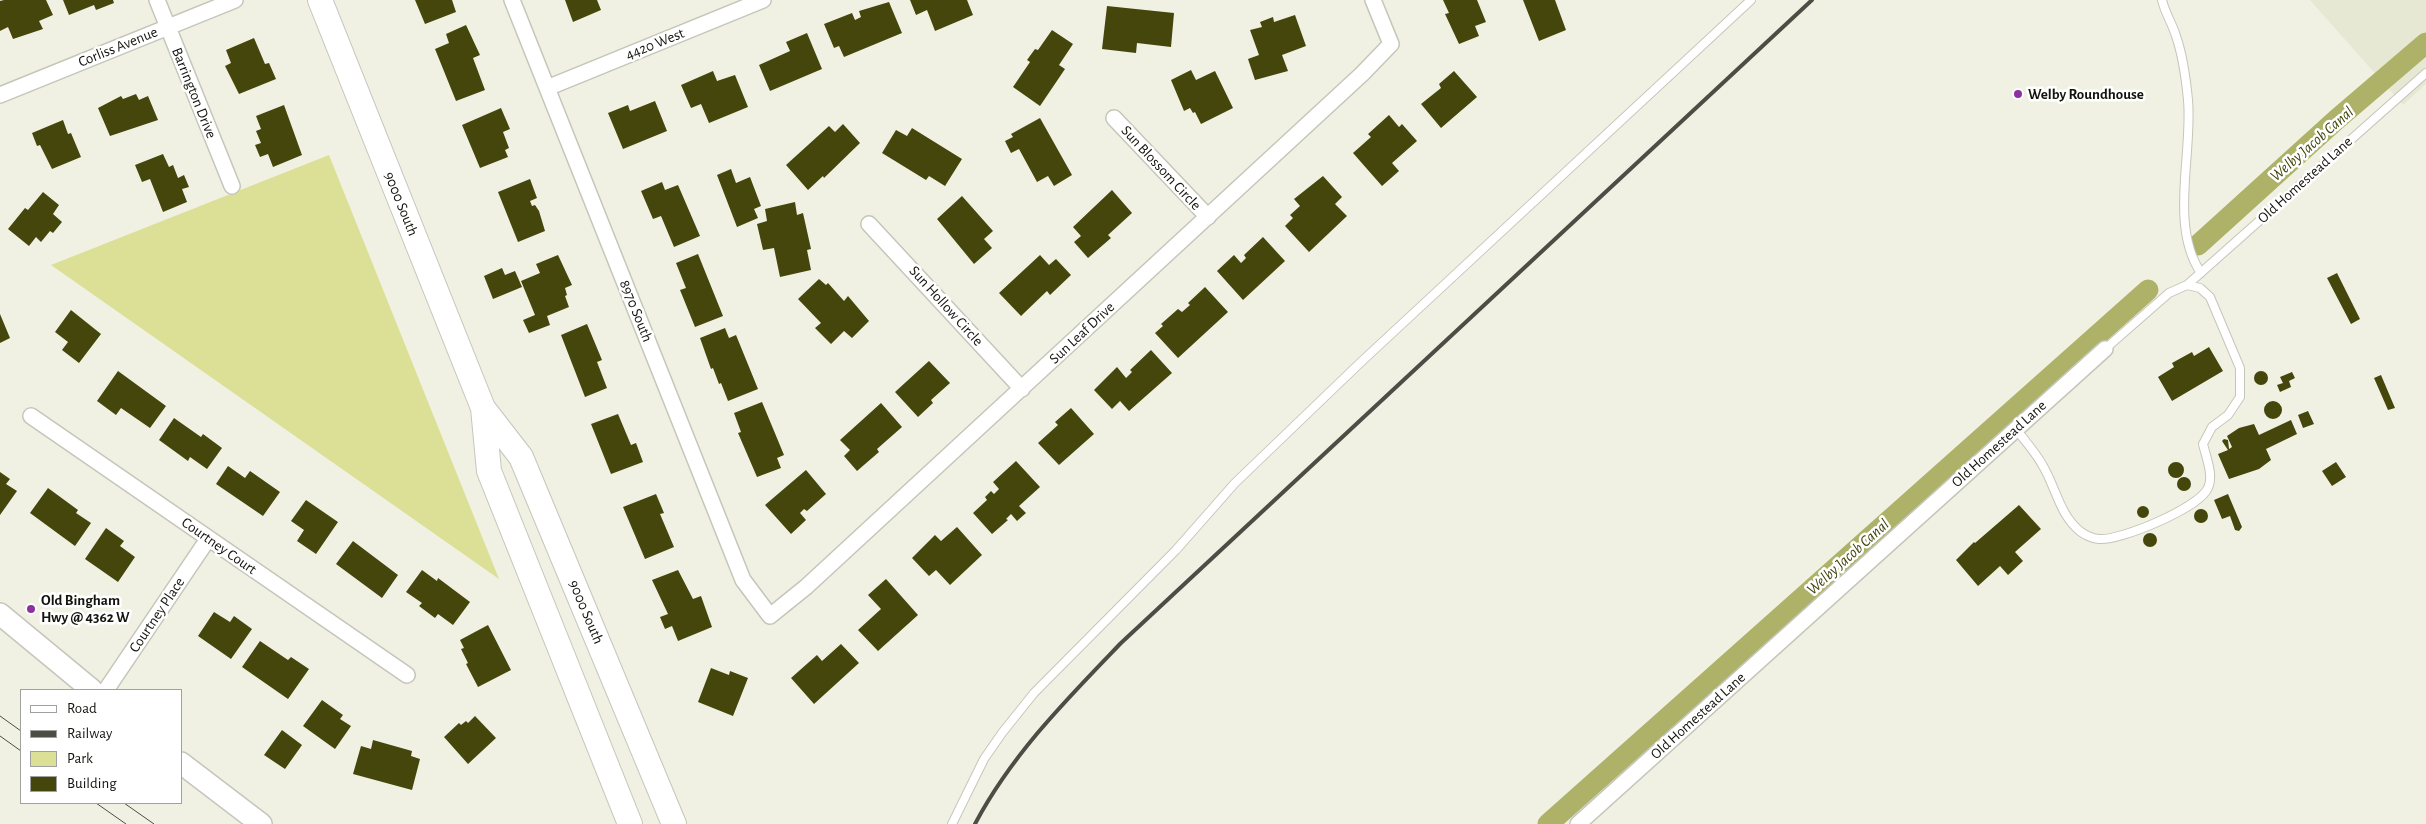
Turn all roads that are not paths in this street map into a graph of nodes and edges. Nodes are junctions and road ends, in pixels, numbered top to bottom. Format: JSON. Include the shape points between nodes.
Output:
{"nodes":[{"id":1,"x":157,"y":0,"type":"edge"},
{"id":2,"x":236,"y":0,"type":"edge"},
{"id":3,"x":320,"y":0,"type":"edge"},
{"id":4,"x":512,"y":0,"type":"edge"},
{"id":5,"x":763,"y":0,"type":"edge"},
{"id":6,"x":1373,"y":0,"type":"edge"},
{"id":7,"x":1751,"y":0,"type":"edge"},
{"id":8,"x":2162,"y":0,"type":"edge"},
{"id":9,"x":168,"y":27,"type":"junction"},
{"id":10,"x":2426,"y":73,"type":"edge"},
{"id":11,"x":548,"y":88,"type":"junction"},
{"id":12,"x":0,"y":95,"type":"edge"},
{"id":13,"x":1114,"y":118,"type":"dead end"},
{"id":14,"x":232,"y":186,"type":"dead end"},
{"id":15,"x":1208,"y":217,"type":"junction"},
{"id":16,"x":869,"y":224,"type":"dead end"},
{"id":17,"x":2201,"y":273,"type":"junction"},
{"id":18,"x":2187,"y":285,"type":"junction"},
{"id":19,"x":2106,"y":349,"type":"joint"},
{"id":20,"x":1022,"y":389,"type":"junction"},
{"id":21,"x":483,"y":408,"type":"junction"},
{"id":22,"x":31,"y":416,"type":"dead end"},
{"id":23,"x":2016,"y":429,"type":"junction"},
{"id":24,"x":208,"y":539,"type":"junction"},
{"id":25,"x":0,"y":614,"type":"edge"},
{"id":26,"x":770,"y":616,"type":"joint"},
{"id":27,"x":407,"y":675,"type":"dead end"},
{"id":28,"x":91,"y":689,"type":"edge"},
{"id":29,"x":107,"y":689,"type":"edge"},
{"id":30,"x":182,"y":764,"type":"edge"},
{"id":31,"x":261,"y":824,"type":"edge"},
{"id":32,"x":630,"y":824,"type":"edge"},
{"id":33,"x":674,"y":824,"type":"edge"},
{"id":34,"x":952,"y":824,"type":"edge"},
{"id":35,"x":1578,"y":824,"type":"edge"}],
"edges":[{"from":1,"to":9,"type":"street","name":"Barrington Drive"},
{"from":2,"to":9,"type":"street","name":"Corliss Avenue"},
{"from":3,"to":21,"type":"main road","name":"9000 South"},
{"from":4,"to":11,"type":"street","name":"8970 South"},
{"from":5,"to":11,"type":"street","name":"4420 West"},
{"from":6,"to":15,"type":"street","name":"Sun Leaf Drive","via":[[1391,44]]},
{"from":7,"to":34,"type":"lane","via":[[1360,362],[1235,483],[1176,550],[1034,692],[984,759]]},
{"from":8,"to":17,"type":"lane","via":[[2180,49],[2187,93],[2186,233],[2193,259]]},
{"from":9,"to":12,"type":"street","name":"Corliss Avenue"},
{"from":9,"to":14,"type":"street","name":"Barrington Drive"},
{"from":10,"to":17,"type":"lane","name":"Old Homestead Lane"},
{"from":11,"to":26,"type":"street","name":"8970 South","via":[[743,580]]},
{"from":13,"to":15,"type":"street","name":"Sun Blossom Circle"},
{"from":15,"to":20,"type":"street","name":"Sun Leaf Drive"},
{"from":16,"to":20,"type":"street","name":"Sun Hollow Circle"},
{"from":17,"to":18,"type":"lane","name":"Old Homestead Lane"},
{"from":18,"to":19,"type":"lane","name":"Old Homestead Lane","via":[[2169,293]]},
{"from":18,"to":23,"type":"lane","via":[[2200,288],[2210,297],[2240,368],[2240,397],[2228,416],[2212,428],[2203,444],[2211,482],[2199,500],[2151,525],[2118,535],[2099,539],[2082,533],[2066,516],[2043,466]]},
{"from":19,"to":23,"type":"street","name":"Old Homestead Lane"},
{"from":20,"to":26,"type":"street","name":"Sun Leaf Drive","via":[[806,588]]},
{"from":21,"to":32,"type":"main road","name":"9000 South","via":[[489,471]]},
{"from":21,"to":33,"type":"main road","name":"9000 South","via":[[521,457]]},
{"from":22,"to":24,"type":"street","name":"Courtney Court"},
{"from":23,"to":35,"type":"street","name":"Old Homestead Lane"},
{"from":24,"to":27,"type":"street","name":"Courtney Court"},
{"from":24,"to":29,"type":"street","name":"Courtney Place"},
{"from":25,"to":28,"type":"main road"},
{"from":30,"to":31,"type":"main road"}]}
